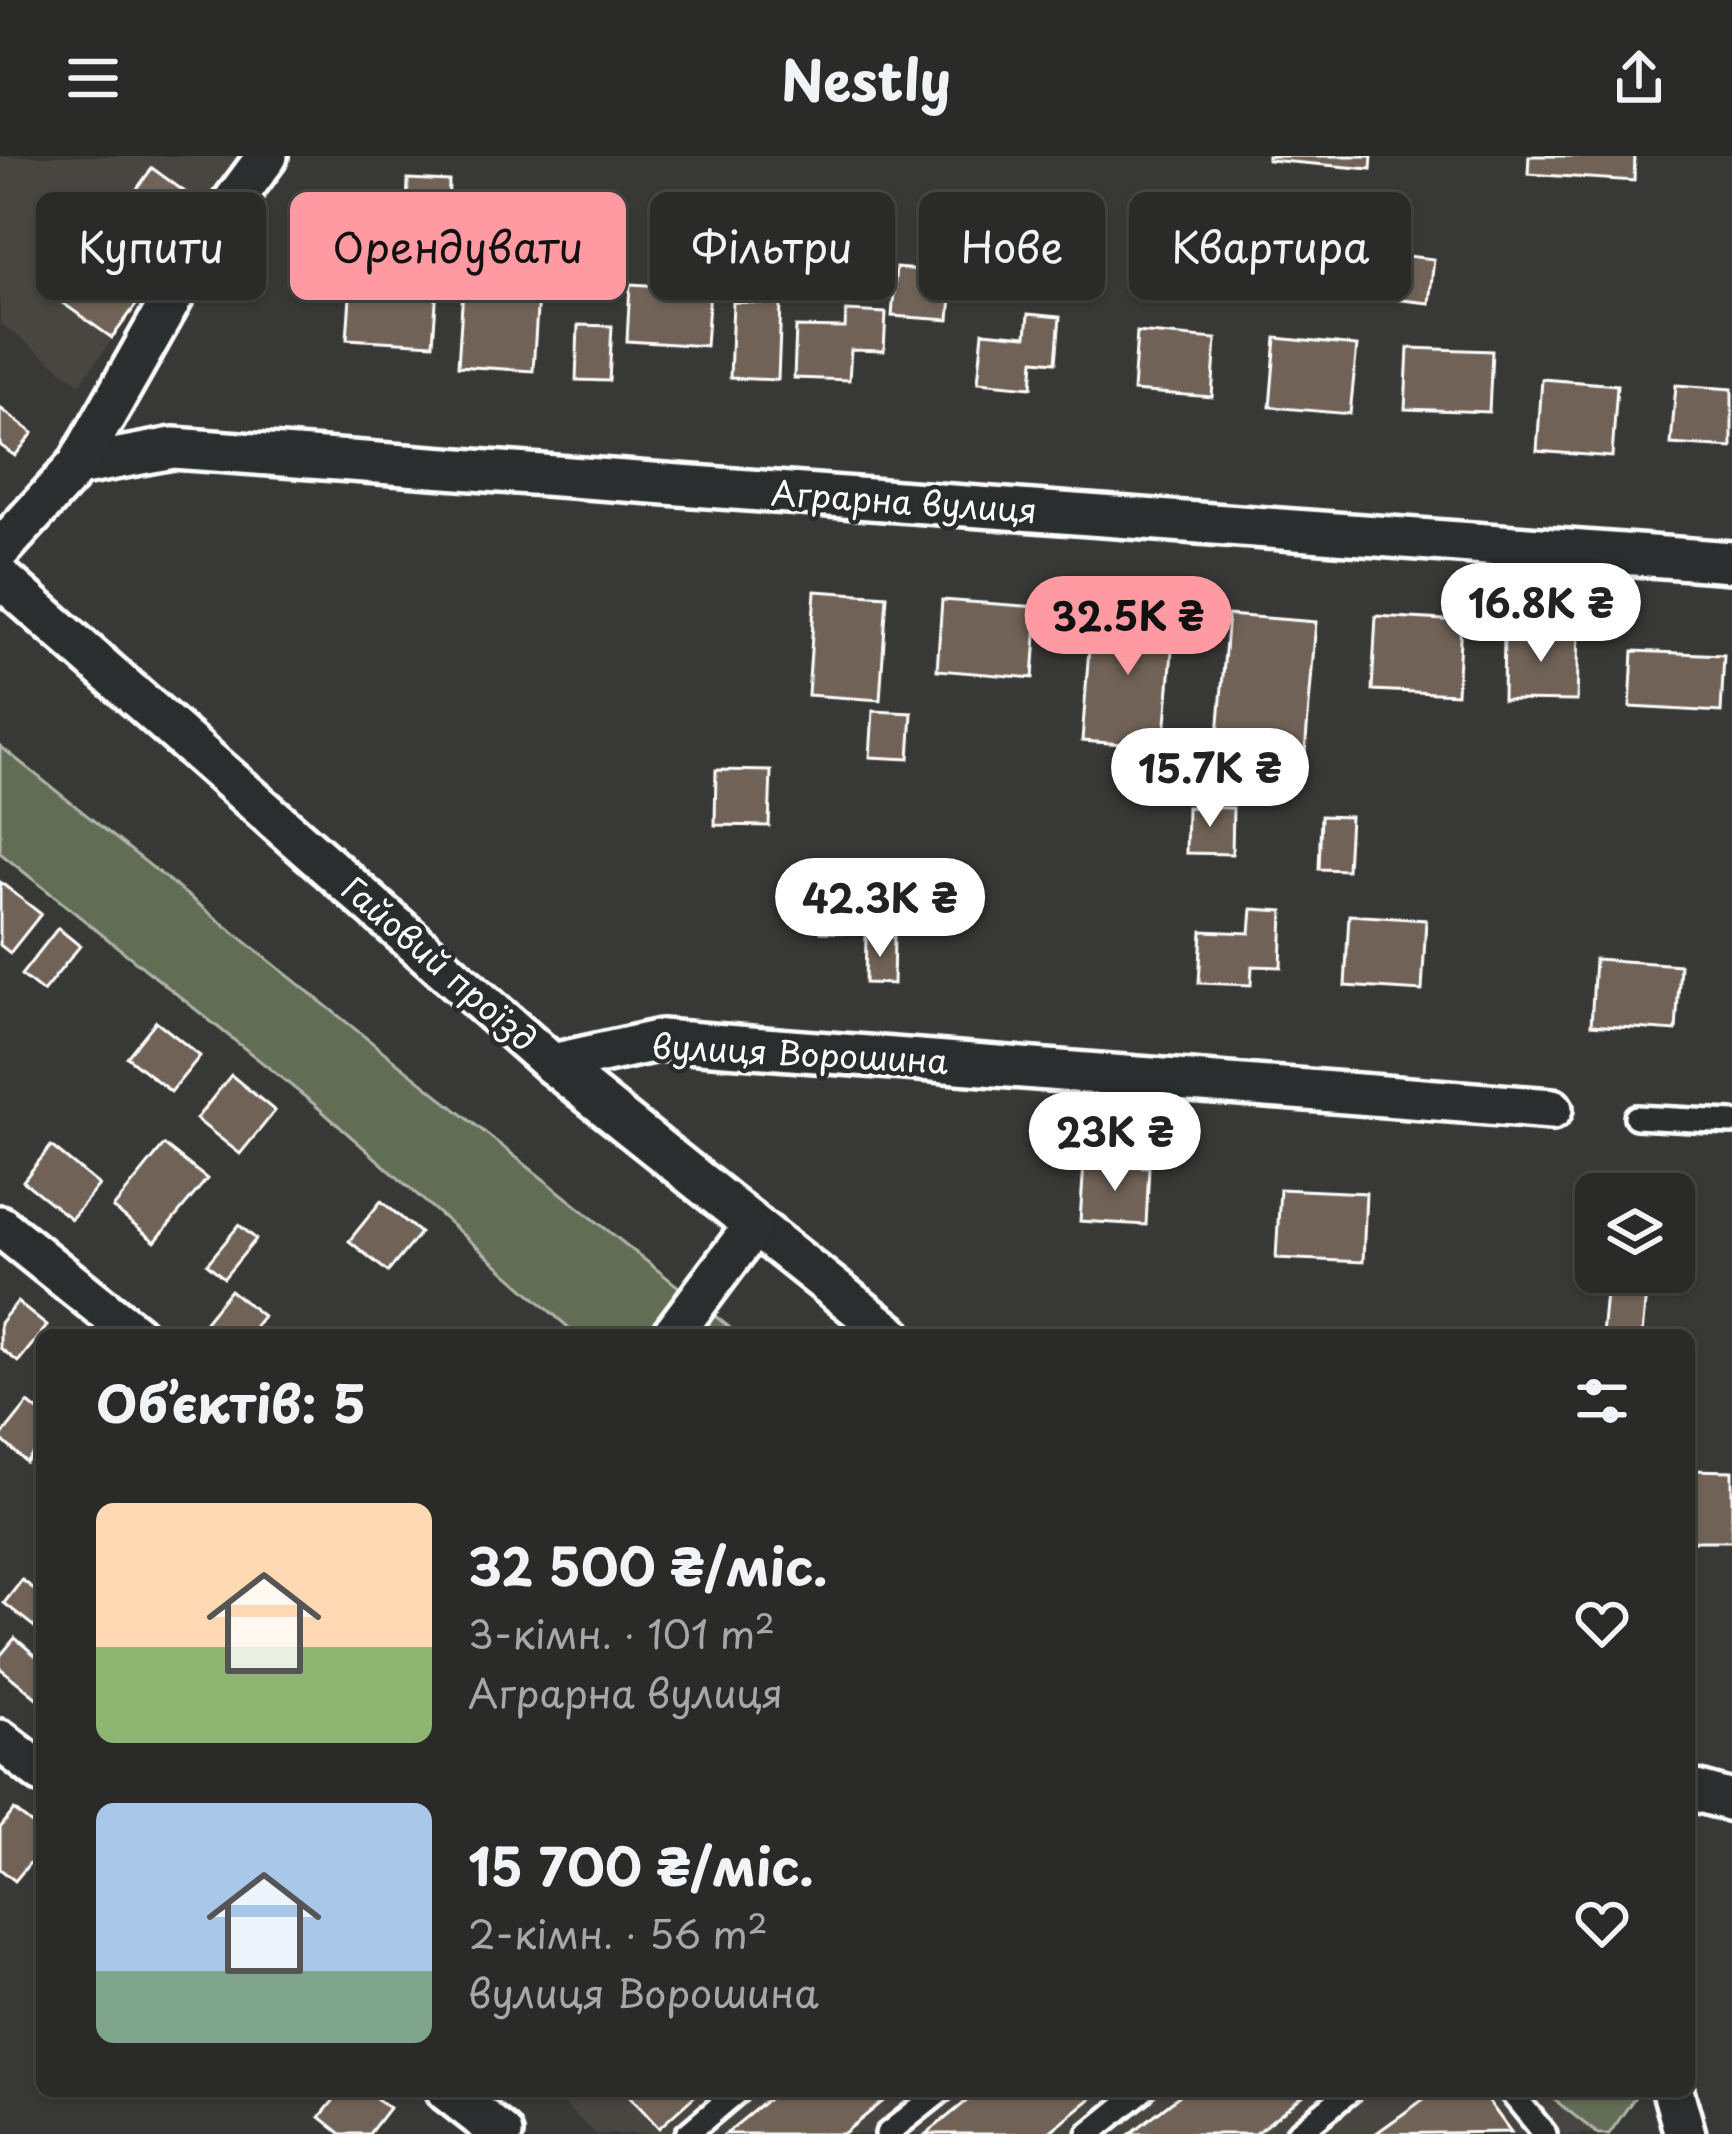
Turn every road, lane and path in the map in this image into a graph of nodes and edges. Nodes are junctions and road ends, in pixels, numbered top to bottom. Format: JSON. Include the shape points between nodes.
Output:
{"nodes":[{"id":1,"x":267,"y":156,"type":"edge"},
{"id":2,"x":77,"y":466,"type":"junction"},
{"id":3,"x":0,"y":550,"type":"edge"},
{"id":4,"x":1732,"y":562,"type":"edge"},
{"id":5,"x":0,"y":577,"type":"edge"},
{"id":6,"x":552,"y":1064,"type":"junction"},
{"id":7,"x":1552,"y":1109,"type":"dead end"},
{"id":8,"x":1636,"y":1117,"type":"dead end"},
{"id":9,"x":1732,"y":1122,"type":"edge"},
{"id":10,"x":0,"y":1226,"type":"edge"},
{"id":11,"x":753,"y":1227,"type":"junction"},
{"id":12,"x":129,"y":1329,"type":"edge"},
{"id":13,"x":676,"y":1329,"type":"edge"},
{"id":14,"x":884,"y":1329,"type":"edge"},
{"id":15,"x":0,"y":1740,"type":"edge"},
{"id":16,"x":36,"y":1768,"type":"edge"},
{"id":17,"x":1695,"y":1791,"type":"edge"},
{"id":18,"x":1732,"y":1802,"type":"edge"},
{"id":19,"x":455,"y":2097,"type":"edge"},
{"id":20,"x":731,"y":2097,"type":"edge"},
{"id":21,"x":933,"y":2097,"type":"edge"},
{"id":22,"x":1135,"y":2097,"type":"edge"},
{"id":23,"x":1343,"y":2097,"type":"edge"},
{"id":24,"x":1515,"y":2097,"type":"edge"},
{"id":25,"x":1675,"y":2097,"type":"edge"},
{"id":26,"x":502,"y":2134,"type":"edge"},
{"id":27,"x":687,"y":2134,"type":"edge"},
{"id":28,"x":887,"y":2134,"type":"edge"},
{"id":29,"x":1089,"y":2134,"type":"edge"},
{"id":30,"x":1297,"y":2134,"type":"edge"},
{"id":31,"x":1545,"y":2134,"type":"edge"},
{"id":32,"x":1685,"y":2134,"type":"edge"}],
"edges":[{"from":1,"to":2,"type":"street","via":[[205,240]]},
{"from":2,"to":3,"type":"street"},
{"from":2,"to":4,"type":"street","name":"Аграрна вулиця","via":[[173,448]]},
{"from":5,"to":6,"type":"street","name":"Гайовий проїзд"},
{"from":6,"to":7,"type":"street","name":"вулиця Ворошина","via":[[661,1040]]},
{"from":6,"to":11,"type":"street","name":"Гайовий проїзд"},
{"from":8,"to":9,"type":"lane"},
{"from":10,"to":12,"type":"street"},
{"from":11,"to":13,"type":"street"},
{"from":11,"to":14,"type":"street","name":"Гайовий проїзд"},
{"from":15,"to":16,"type":"street"},
{"from":17,"to":18,"type":"street"},
{"from":19,"to":26,"type":"street"},
{"from":20,"to":27,"type":"lane"},
{"from":21,"to":28,"type":"lane"},
{"from":22,"to":29,"type":"lane"},
{"from":23,"to":30,"type":"lane"},
{"from":24,"to":31,"type":"lane"},
{"from":25,"to":32,"type":"street"}]}
